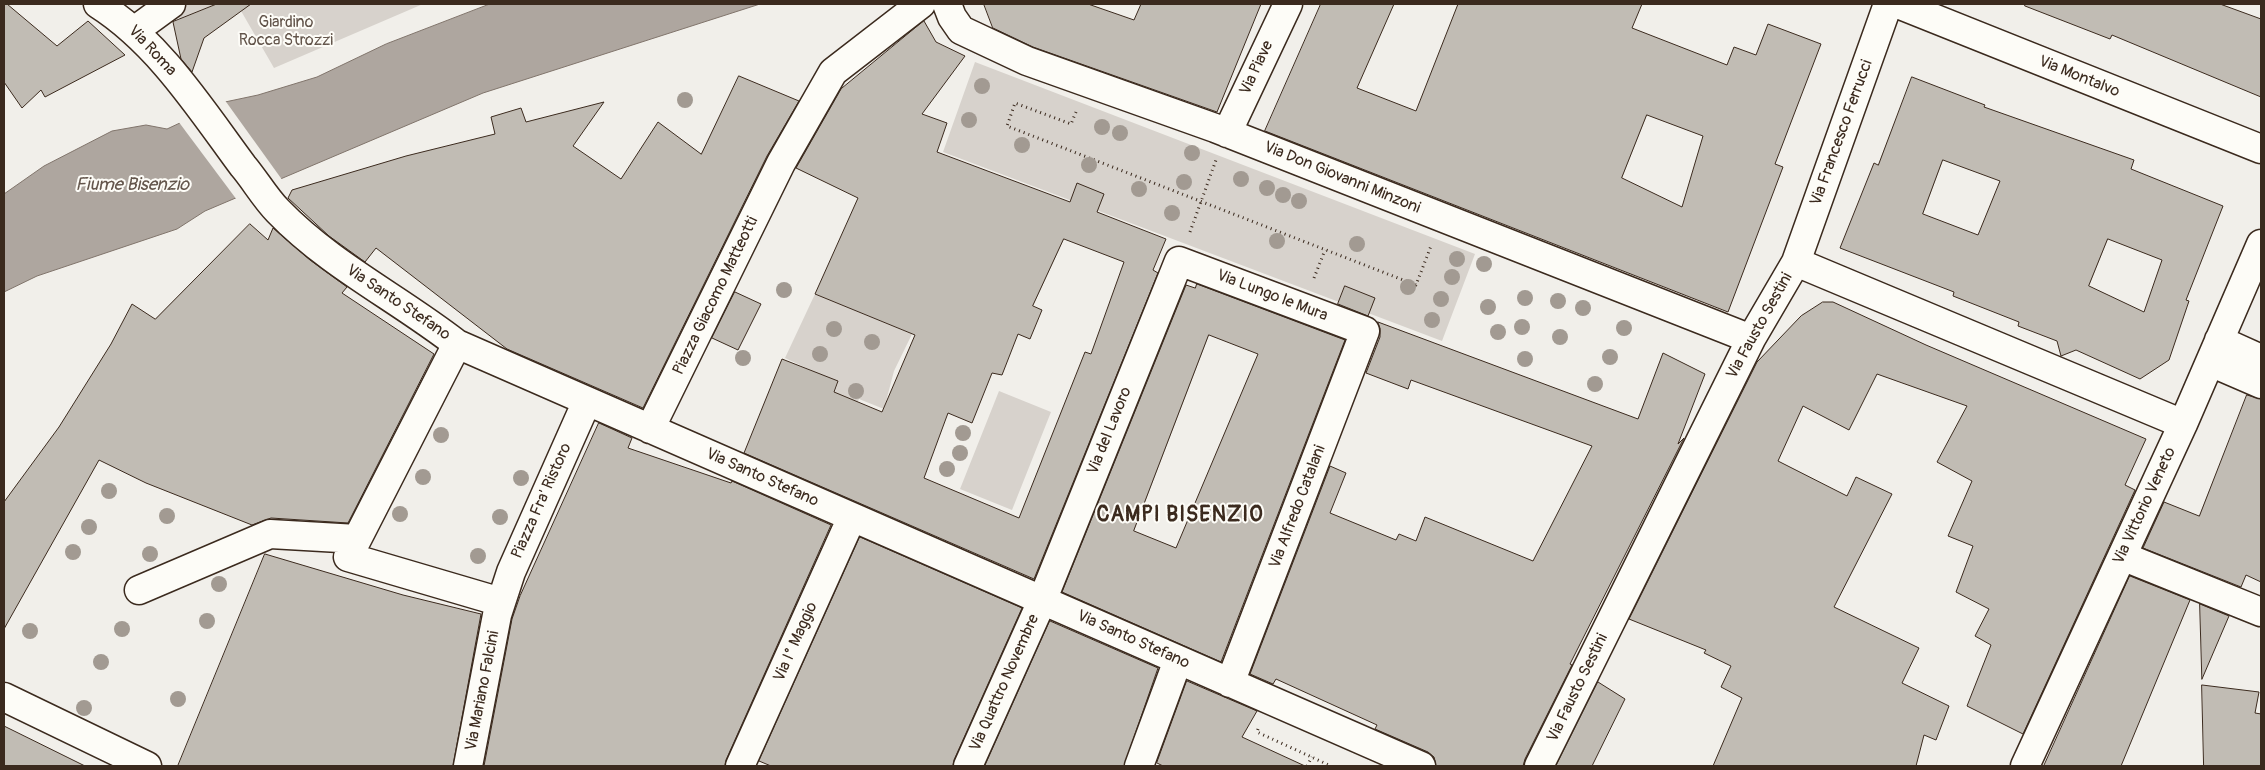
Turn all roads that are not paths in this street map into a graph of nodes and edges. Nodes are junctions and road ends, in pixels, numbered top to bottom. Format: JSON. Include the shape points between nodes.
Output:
{"nodes":[{"id":1,"x":98,"y":4,"type":"edge"},
{"id":2,"x":171,"y":4,"type":"edge"},
{"id":3,"x":920,"y":4,"type":"edge"},
{"id":4,"x":947,"y":4,"type":"edge"},
{"id":5,"x":1288,"y":4,"type":"edge"},
{"id":6,"x":1888,"y":4,"type":"edge"},
{"id":7,"x":1898,"y":4,"type":"edge"},
{"id":8,"x":134,"y":30,"type":"junction"},
{"id":9,"x":180,"y":81,"type":"joint"},
{"id":10,"x":1227,"y":132,"type":"junction"},
{"id":11,"x":2261,"y":149,"type":"edge"},
{"id":12,"x":2261,"y":244,"type":"edge"},
{"id":13,"x":1183,"y":249,"type":"joint"},
{"id":14,"x":1796,"y":262,"type":"junction"},
{"id":15,"x":1364,"y":331,"type":"joint"},
{"id":16,"x":1751,"y":338,"type":"junction"},
{"id":17,"x":456,"y":344,"type":"junction"},
{"id":18,"x":2214,"y":351,"type":"junction"},
{"id":19,"x":2261,"y":359,"type":"edge"},
{"id":20,"x":2261,"y":384,"type":"edge"},
{"id":21,"x":587,"y":401,"type":"junction"},
{"id":22,"x":2182,"y":424,"type":"junction"},
{"id":23,"x":650,"y":429,"type":"junction"},
{"id":24,"x":852,"y":517,"type":"junction"},
{"id":25,"x":357,"y":539,"type":"junction"},
{"id":26,"x":2122,"y":556,"type":"junction"},
{"id":27,"x":139,"y":590,"type":"dead end"},
{"id":28,"x":1042,"y":600,"type":"junction"},
{"id":29,"x":499,"y":609,"type":"junction"},
{"id":30,"x":2261,"y":612,"type":"edge"},
{"id":31,"x":1178,"y":660,"type":"junction"},
{"id":32,"x":1230,"y":682,"type":"junction"},
{"id":33,"x":4,"y":697,"type":"edge"},
{"id":34,"x":147,"y":766,"type":"edge"},
{"id":35,"x":468,"y":766,"type":"edge"},
{"id":36,"x":740,"y":766,"type":"edge"},
{"id":37,"x":968,"y":766,"type":"edge"},
{"id":38,"x":1139,"y":766,"type":"edge"},
{"id":39,"x":1421,"y":766,"type":"edge"},
{"id":40,"x":1539,"y":766,"type":"edge"},
{"id":41,"x":2025,"y":766,"type":"edge"}],
"edges":[{"from":1,"to":8,"type":"street","name":"Via Roma"},
{"from":2,"to":8,"type":"street"},
{"from":3,"to":23,"type":"street","name":"Piazza Giacomo Matteotti","via":[[833,72],[781,164]]},
{"from":4,"to":10,"type":"street","name":"Via Don Giovanni Minzoni","via":[[961,30],[1019,57]]},
{"from":5,"to":10,"type":"street","name":"Via Piave"},
{"from":6,"to":14,"type":"street","name":"Via Francesco Ferrucci"},
{"from":7,"to":11,"type":"street","name":"Via Montalvo"},
{"from":8,"to":9,"type":"street","name":"Via Roma"},
{"from":9,"to":17,"type":"street","name":"Via Santo Stefano","via":[[277,210],[335,261]]},
{"from":10,"to":16,"type":"street","name":"Via Don Giovanni Minzoni"},
{"from":12,"to":18,"type":"street","name":"Via Vittorio Veneto"},
{"from":13,"to":15,"type":"street","name":"Via Lungo le Mura"},
{"from":13,"to":28,"type":"street","name":"Via del Lavoro"},
{"from":14,"to":16,"type":"street","name":"Via Fausto Sestini"},
{"from":14,"to":22,"type":"street","name":"Via Fausto Sestini"},
{"from":15,"to":32,"type":"street","name":"Via Alfredo Catalani"},
{"from":16,"to":40,"type":"street","name":"Via Fausto Sestini"},
{"from":17,"to":21,"type":"street","name":"Via Santo Stefano"},
{"from":17,"to":25,"type":"street"},
{"from":18,"to":19,"type":"street"},
{"from":18,"to":20,"type":"street"},
{"from":18,"to":22,"type":"street","name":"Via Vittorio Veneto"},
{"from":21,"to":23,"type":"street","name":"Via Santo Stefano"},
{"from":21,"to":29,"type":"street","name":"Piazza Fra' Ristoro","via":[[511,572]]},
{"from":22,"to":26,"type":"street","name":"Via Vittorio Veneto"},
{"from":23,"to":24,"type":"street","name":"Via Santo Stefano"},
{"from":24,"to":28,"type":"street","name":"Via Santo Stefano"},
{"from":24,"to":36,"type":"street","name":"Via I° Maggio"},
{"from":25,"to":27,"type":"street","via":[[270,534]]},
{"from":25,"to":29,"type":"street","via":[[348,557]]},
{"from":26,"to":30,"type":"street"},
{"from":26,"to":41,"type":"street","name":"Via Vittorio Veneto"},
{"from":28,"to":31,"type":"street","name":"Via Santo Stefano"},
{"from":28,"to":37,"type":"street","name":"Via Quattro Novembre"},
{"from":29,"to":35,"type":"street","name":"Via Mariano Falcini"},
{"from":31,"to":32,"type":"street","name":"Via Santo Stefano"},
{"from":31,"to":38,"type":"street"},
{"from":32,"to":39,"type":"street","name":"Via Santo Stefano"},
{"from":33,"to":34,"type":"street"}]}
